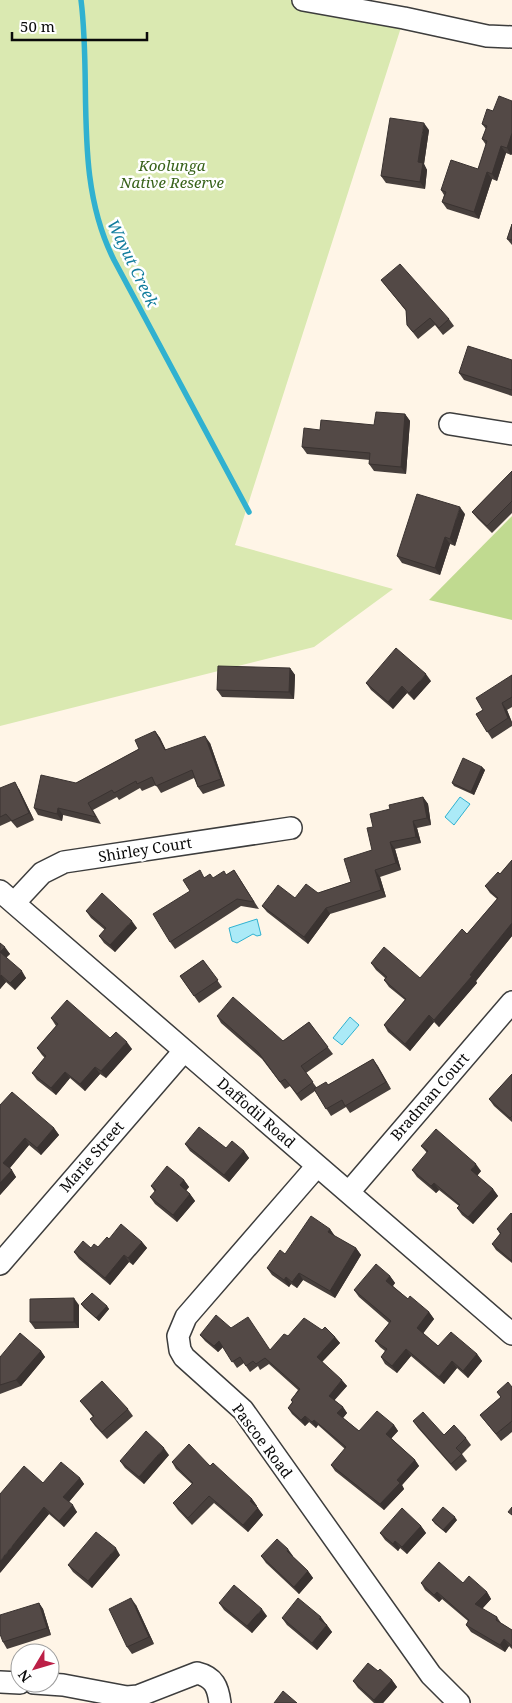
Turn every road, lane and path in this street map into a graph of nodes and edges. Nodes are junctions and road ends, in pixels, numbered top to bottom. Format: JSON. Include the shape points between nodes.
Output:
{"nodes":[{"id":1,"x":303,"y":0,"type":"edge"},
{"id":2,"x":512,"y":37,"type":"edge"},
{"id":3,"x":450,"y":424,"type":"dead end"},
{"id":4,"x":512,"y":434,"type":"edge"},
{"id":5,"x":291,"y":828,"type":"dead end"},
{"id":6,"x":7,"y":897,"type":"edge"},
{"id":7,"x":512,"y":1002,"type":"edge"},
{"id":8,"x":184,"y":1051,"type":"junction"},
{"id":9,"x":317,"y":1166,"type":"junction"},
{"id":10,"x":349,"y":1192,"type":"junction"},
{"id":11,"x":0,"y":1264,"type":"edge"},
{"id":12,"x":512,"y":1334,"type":"edge"},
{"id":13,"x":60,"y":1685,"type":"edge"},
{"id":14,"x":220,"y":1703,"type":"edge"},
{"id":15,"x":459,"y":1703,"type":"edge"}],
"edges":[{"from":1,"to":2,"type":"street","via":[[487,36]]},
{"from":3,"to":4,"type":"street"},
{"from":5,"to":6,"type":"street","name":"Shirley Court","via":[[64,862]]},
{"from":6,"to":8,"type":"street","name":"Daffodil Road"},
{"from":7,"to":10,"type":"street","name":"Bradman Court"},
{"from":8,"to":9,"type":"street","name":"Daffodil Road"},
{"from":8,"to":11,"type":"street","name":"Marie Street"},
{"from":9,"to":10,"type":"street","name":"Daffodil Road"},
{"from":9,"to":15,"type":"street","name":"Pascoe Road","via":[[186,1317],[178,1343],[184,1357],[243,1410],[431,1675]]},
{"from":10,"to":12,"type":"street","name":"Daffodil Road"},
{"from":13,"to":14,"type":"street","via":[[127,1697],[138,1696],[197,1673],[216,1684]]}]}
